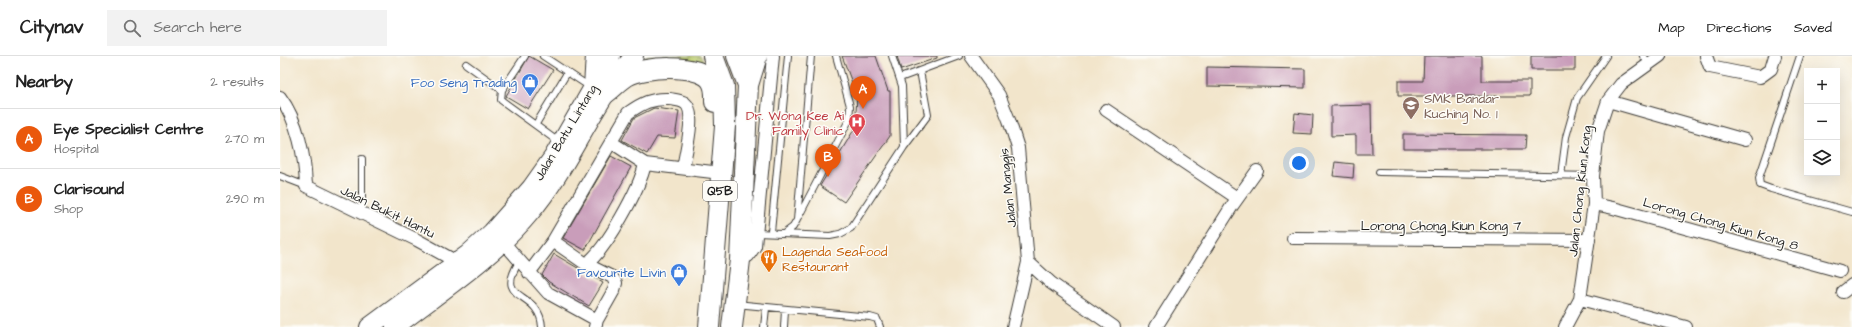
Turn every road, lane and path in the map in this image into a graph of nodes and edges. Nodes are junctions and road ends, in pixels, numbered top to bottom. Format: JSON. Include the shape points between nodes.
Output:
{"nodes":[{"id":1,"x":525,"y":56,"type":"edge"},
{"id":2,"x":543,"y":56,"type":"edge"},
{"id":3,"x":596,"y":56,"type":"edge"},
{"id":4,"x":611,"y":56,"type":"edge"},
{"id":5,"x":634,"y":56,"type":"edge"},
{"id":6,"x":713,"y":56,"type":"edge"},
{"id":7,"x":737,"y":56,"type":"edge"},
{"id":8,"x":757,"y":56,"type":"edge"},
{"id":9,"x":773,"y":56,"type":"edge"},
{"id":10,"x":788,"y":56,"type":"edge"},
{"id":11,"x":811,"y":56,"type":"edge"},
{"id":12,"x":836,"y":56,"type":"edge"},
{"id":13,"x":892,"y":56,"type":"edge"},
{"id":14,"x":959,"y":56,"type":"edge"},
{"id":15,"x":971,"y":56,"type":"edge"},
{"id":16,"x":1606,"y":56,"type":"edge"},
{"id":17,"x":1660,"y":56,"type":"edge"},
{"id":18,"x":1706,"y":56,"type":"edge"},
{"id":19,"x":1774,"y":56,"type":"edge"},
{"id":20,"x":1800,"y":56,"type":"edge"},
{"id":21,"x":948,"y":58,"type":"edge"},
{"id":22,"x":1646,"y":60,"type":"edge"},
{"id":23,"x":466,"y":64,"type":"dead end"},
{"id":24,"x":920,"y":71,"type":"junction"},
{"id":25,"x":567,"y":73,"type":"junction"},
{"id":26,"x":900,"y":78,"type":"junction"},
{"id":27,"x":748,"y":85,"type":"junction"},
{"id":28,"x":597,"y":89,"type":"junction"},
{"id":29,"x":502,"y":90,"type":"junction"},
{"id":30,"x":280,"y":97,"type":"edge"},
{"id":31,"x":1608,"y":101,"type":"junction"},
{"id":32,"x":1106,"y":110,"type":"dead end"},
{"id":33,"x":536,"y":124,"type":"junction"},
{"id":34,"x":1745,"y":140,"type":"dead end"},
{"id":35,"x":611,"y":142,"type":"junction"},
{"id":36,"x":560,"y":143,"type":"junction"},
{"id":37,"x":904,"y":147,"type":"junction"},
{"id":38,"x":722,"y":154,"type":"junction"},
{"id":39,"x":362,"y":159,"type":"dead end"},
{"id":40,"x":645,"y":164,"type":"junction"},
{"id":41,"x":683,"y":168,"type":"junction"},
{"id":42,"x":1257,"y":171,"type":"dead end"},
{"id":43,"x":1379,"y":172,"type":"dead end"},
{"id":44,"x":721,"y":173,"type":"junction"},
{"id":45,"x":1561,"y":175,"type":"junction"},
{"id":46,"x":280,"y":176,"type":"edge"},
{"id":47,"x":1593,"y":176,"type":"junction"},
{"id":48,"x":306,"y":186,"type":"junction"},
{"id":49,"x":1237,"y":198,"type":"junction"},
{"id":50,"x":1594,"y":204,"type":"junction"},
{"id":51,"x":750,"y":212,"type":"junction"},
{"id":52,"x":1852,"y":212,"type":"edge"},
{"id":53,"x":772,"y":213,"type":"junction"},
{"id":54,"x":362,"y":215,"type":"junction"},
{"id":55,"x":797,"y":220,"type":"junction"},
{"id":56,"x":771,"y":232,"type":"junction"},
{"id":57,"x":756,"y":233,"type":"junction"},
{"id":58,"x":785,"y":233,"type":"junction"},
{"id":59,"x":1293,"y":238,"type":"dead end"},
{"id":60,"x":1589,"y":240,"type":"junction"},
{"id":61,"x":553,"y":241,"type":"junction"},
{"id":62,"x":504,"y":243,"type":"junction"},
{"id":63,"x":740,"y":260,"type":"junction"},
{"id":64,"x":457,"y":262,"type":"junction"},
{"id":65,"x":519,"y":262,"type":"junction"},
{"id":66,"x":1028,"y":262,"type":"junction"},
{"id":67,"x":586,"y":264,"type":"junction"},
{"id":68,"x":1840,"y":271,"type":"dead end"},
{"id":69,"x":529,"y":273,"type":"junction"},
{"id":70,"x":1580,"y":298,"type":"junction"},
{"id":71,"x":735,"y":304,"type":"junction"},
{"id":72,"x":766,"y":308,"type":"junction"},
{"id":73,"x":785,"y":310,"type":"junction"},
{"id":74,"x":596,"y":324,"type":"edge"},
{"id":75,"x":369,"y":327,"type":"edge"},
{"id":76,"x":395,"y":327,"type":"edge"},
{"id":77,"x":542,"y":327,"type":"edge"},
{"id":78,"x":709,"y":327,"type":"edge"},
{"id":79,"x":732,"y":327,"type":"edge"},
{"id":80,"x":764,"y":327,"type":"edge"},
{"id":81,"x":784,"y":327,"type":"edge"},
{"id":82,"x":880,"y":327,"type":"edge"},
{"id":83,"x":1013,"y":327,"type":"edge"},
{"id":84,"x":1114,"y":327,"type":"edge"},
{"id":85,"x":1156,"y":327,"type":"edge"},
{"id":86,"x":1565,"y":327,"type":"edge"},
{"id":87,"x":1686,"y":327,"type":"edge"}],
"edges":[{"from":1,"to":29,"type":"lane"},
{"from":2,"to":25,"type":"lane"},
{"from":3,"to":28,"type":"main road"},
{"from":4,"to":28,"type":"main road","name":"Jalan Batu Lintang"},
{"from":5,"to":28,"type":"main road","name":"Jalan Batu Lintang"},
{"from":6,"to":38,"type":"main road","number":"Q5B","via":[[724,86],[725,126]]},
{"from":7,"to":27,"type":"main road"},
{"from":8,"to":27,"type":"main road"},
{"from":9,"to":51,"type":"street"},
{"from":10,"to":53,"type":"lane"},
{"from":11,"to":55,"type":"lane"},
{"from":12,"to":55,"type":"lane","via":[[850,106],[849,120]]},
{"from":13,"to":26,"type":"lane"},
{"from":14,"to":21,"type":"lane"},
{"from":15,"to":66,"type":"street","name":"Jalan Manggis","via":[[999,95],[1018,148]]},
{"from":16,"to":45,"type":"lane","via":[[1577,98],[1566,137]]},
{"from":17,"to":22,"type":"street","name":"Jalan Chong Kiun Kong"},
{"from":18,"to":19,"type":"street","via":[[1710,67],[1760,77],[1771,69]]},
{"from":20,"to":52,"type":"lane","via":[[1759,183],[1771,189]]},
{"from":21,"to":24,"type":"lane"},
{"from":22,"to":31,"type":"street","name":"Jalan Chong Kiun Kong","via":[[1621,84]]},
{"from":23,"to":29,"type":"lane"},
{"from":24,"to":26,"type":"lane"},
{"from":24,"to":37,"type":"lane","via":[[928,116]]},
{"from":25,"to":28,"type":"lane"},
{"from":25,"to":33,"type":"lane"},
{"from":26,"to":37,"type":"lane","via":[[903,92]]},
{"from":27,"to":51,"type":"main road"},
{"from":28,"to":36,"type":"main road","name":"Jalan Batu Lintang"},
{"from":28,"to":38,"type":"main road","via":[[642,71],[676,68],[701,73],[710,79],[714,87],[716,125]]},
{"from":28,"to":62,"type":"main road","name":"Jalan Batu Lintang","via":[[556,177],[531,212]]},
{"from":29,"to":33,"type":"lane","via":[[501,100]]},
{"from":30,"to":48,"type":"street","via":[[295,126]]},
{"from":31,"to":34,"type":"street"},
{"from":31,"to":47,"type":"street","name":"Jalan Chong Kiun Kong","via":[[1598,131]]},
{"from":32,"to":49,"type":"street"},
{"from":33,"to":36,"type":"lane"},
{"from":35,"to":40,"type":"street"},
{"from":35,"to":41,"type":"street","via":[[628,113],[644,102],[658,98],[678,100],[686,104],[690,110],[691,125]]},
{"from":35,"to":61,"type":"street"},
{"from":36,"to":64,"type":"main road","name":"Jalan Batu Lintang","via":[[531,188],[492,232]]},
{"from":37,"to":58,"type":"lane","via":[[851,228],[830,236]]},
{"from":38,"to":44,"type":"main road","number":"Q5B"},
{"from":39,"to":54,"type":"lane"},
{"from":40,"to":41,"type":"street"},
{"from":40,"to":67,"type":"street","via":[[635,193],[606,241]]},
{"from":41,"to":44,"type":"street"},
{"from":42,"to":49,"type":"street"},
{"from":43,"to":45,"type":"lane"},
{"from":44,"to":78,"type":"main road","number":"Q5B"},
{"from":45,"to":47,"type":"lane"},
{"from":46,"to":48,"type":"lane"},
{"from":47,"to":50,"type":"street","name":"Jalan Chong Kiun Kong"},
{"from":48,"to":54,"type":"street","name":"Jalan Bukit Hantu"},
{"from":49,"to":85,"type":"street"},
{"from":50,"to":60,"type":"street","name":"Jalan Chong Kiun Kong"},
{"from":50,"to":68,"type":"street","name":"Lorong Chong Kiun Kong 8"},
{"from":51,"to":53,"type":"lane"},
{"from":51,"to":57,"type":"street"},
{"from":51,"to":63,"type":"main road"},
{"from":53,"to":56,"type":"lane"},
{"from":54,"to":64,"type":"street","name":"Jalan Bukit Hantu"},
{"from":55,"to":58,"type":"lane"},
{"from":56,"to":57,"type":"lane"},
{"from":56,"to":58,"type":"lane"},
{"from":57,"to":63,"type":"street","via":[[755,246],[748,256]]},
{"from":59,"to":60,"type":"street","name":"Lorong Chong Kiun Kong 7"},
{"from":60,"to":70,"type":"street","name":"Jalan Chong Kiun Kong"},
{"from":61,"to":67,"type":"street"},
{"from":61,"to":69,"type":"street"},
{"from":62,"to":65,"type":"street"},
{"from":62,"to":76,"type":"main road","name":"Jalan Batu Lintang"},
{"from":63,"to":71,"type":"main road"},
{"from":64,"to":75,"type":"main road","name":"Jalan Batu Lintang"},
{"from":65,"to":69,"type":"street"},
{"from":65,"to":77,"type":"lane","via":[[513,271],[511,289],[533,305]]},
{"from":66,"to":83,"type":"street","name":"Jalan Manggis"},
{"from":66,"to":84,"type":"street","via":[[1051,282]]},
{"from":67,"to":74,"type":"street","via":[[612,278],[616,283]]},
{"from":69,"to":74,"type":"street","via":[[548,293]]},
{"from":70,"to":86,"type":"street","name":"Jalan Chong Kiun Kong"},
{"from":70,"to":87,"type":"street"},
{"from":71,"to":72,"type":"lane"},
{"from":71,"to":79,"type":"main road"},
{"from":72,"to":73,"type":"lane"},
{"from":72,"to":80,"type":"lane"},
{"from":73,"to":81,"type":"lane"},
{"from":73,"to":82,"type":"lane","via":[[870,317],[877,319]]}]}
